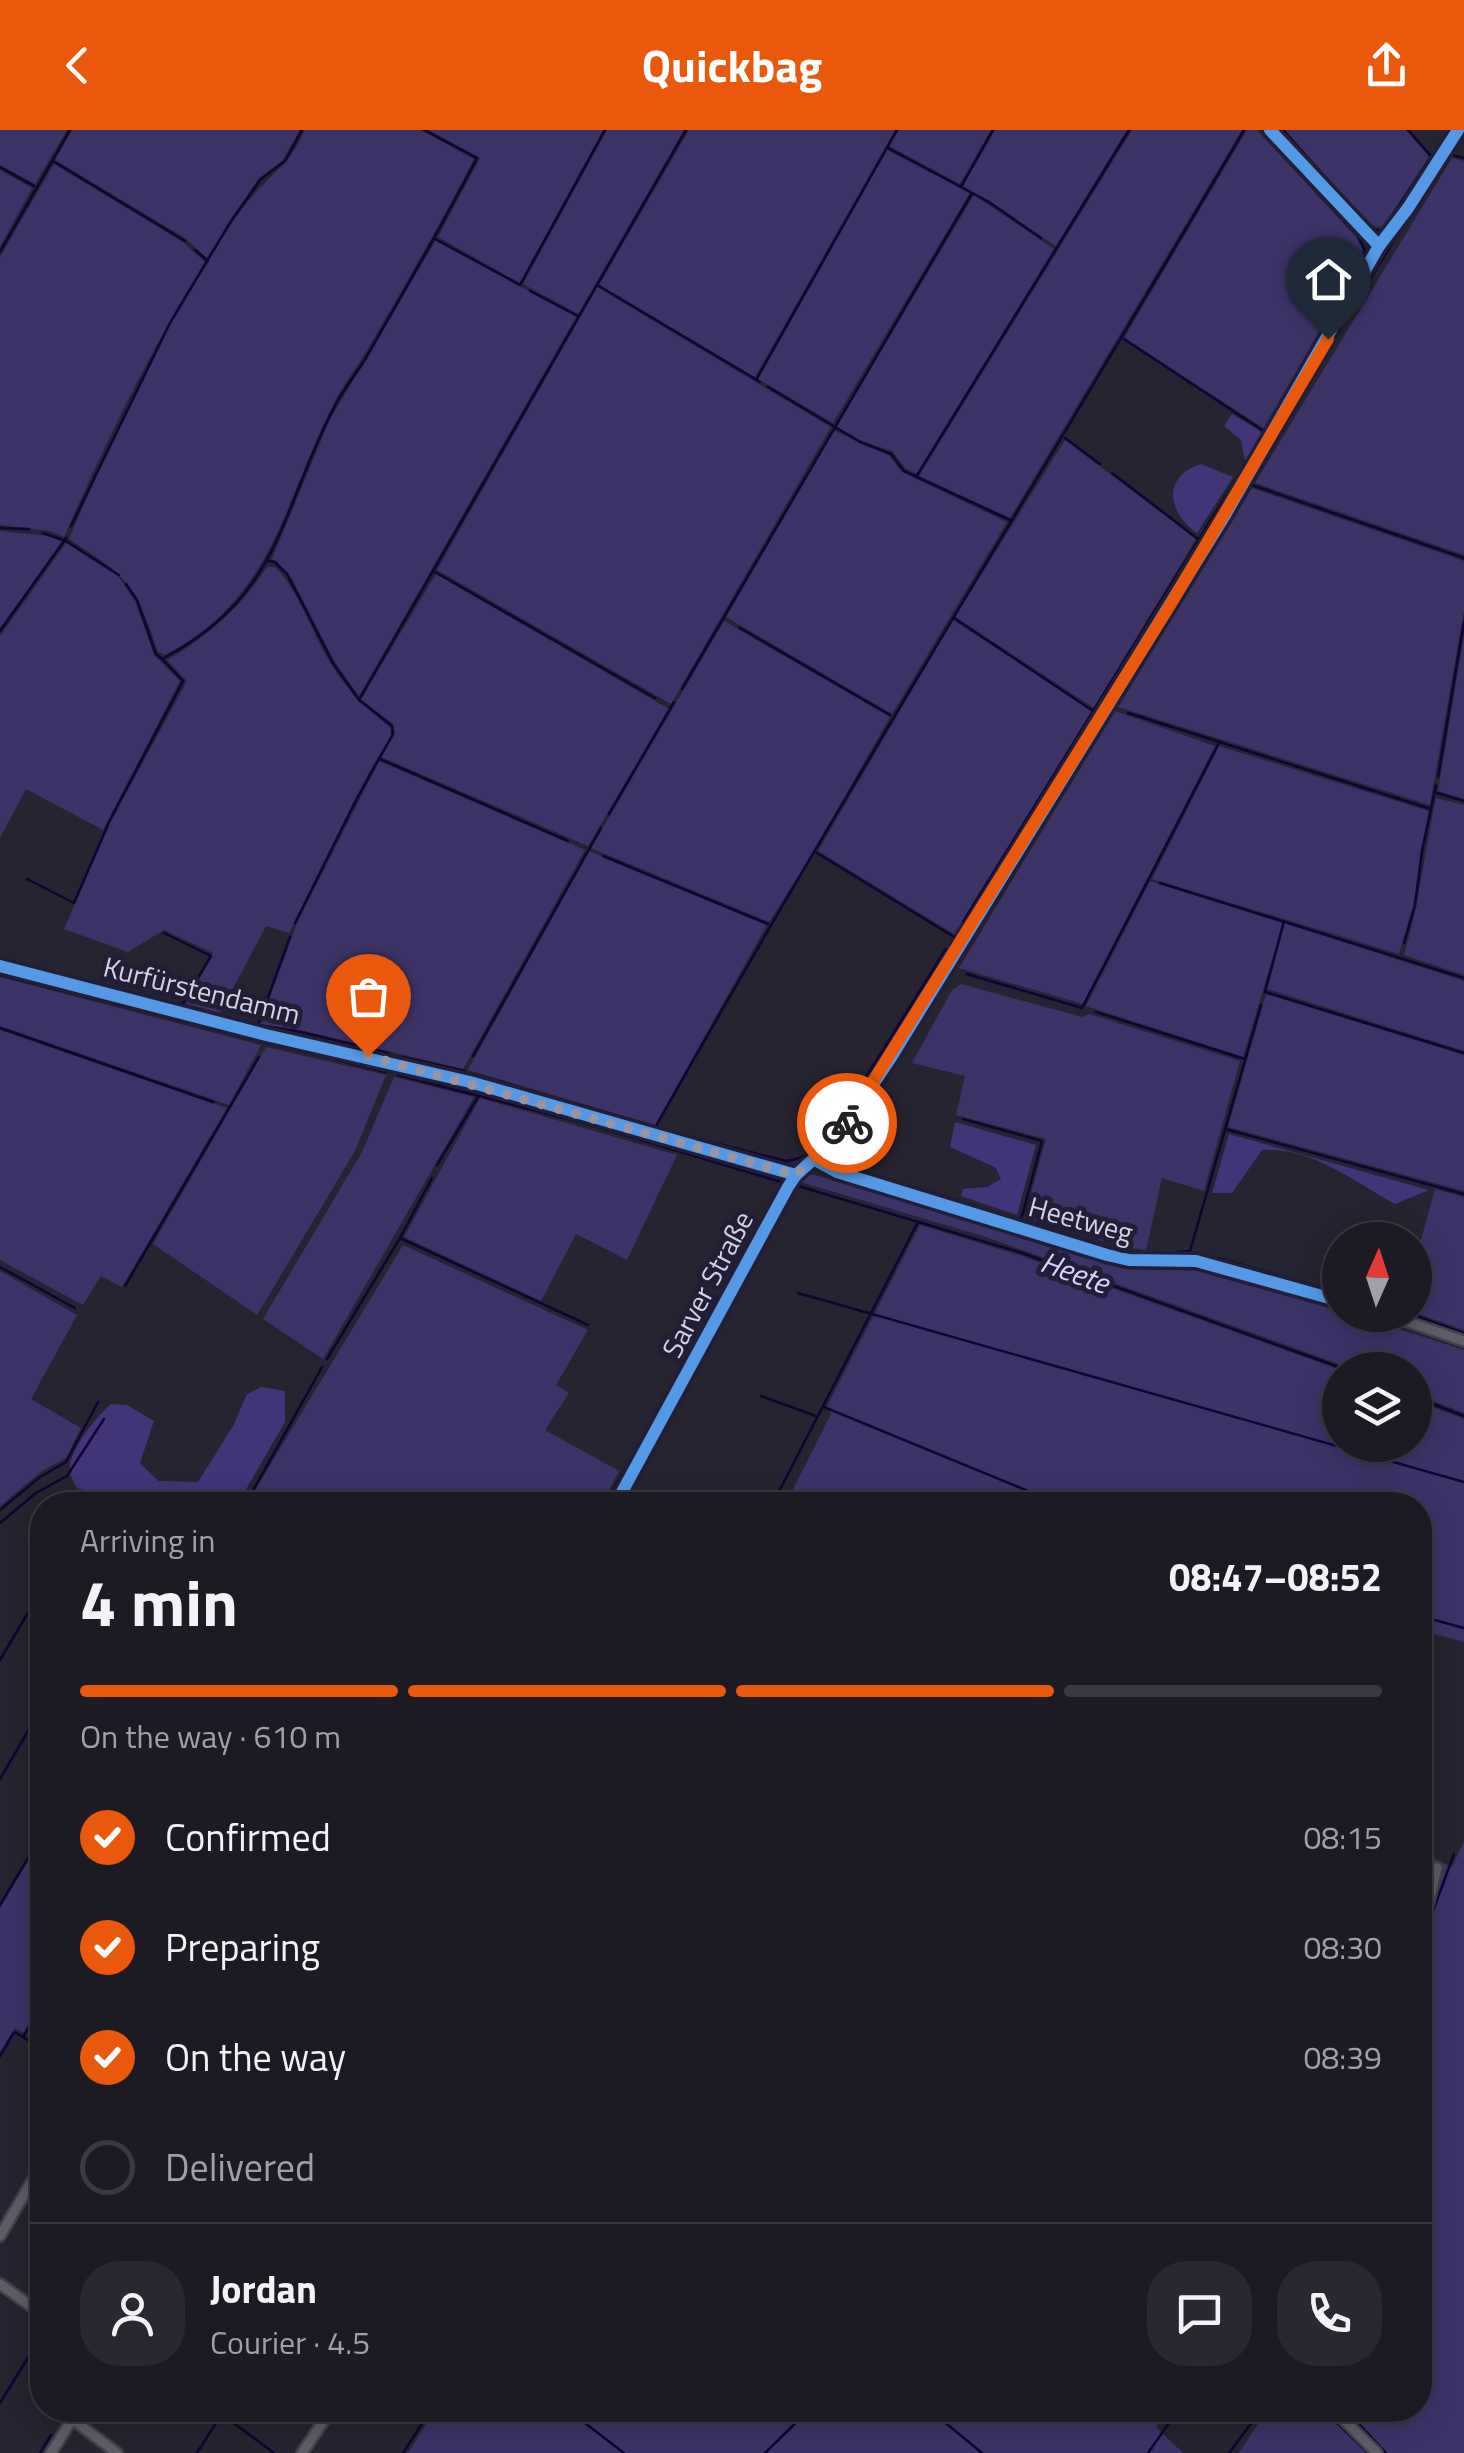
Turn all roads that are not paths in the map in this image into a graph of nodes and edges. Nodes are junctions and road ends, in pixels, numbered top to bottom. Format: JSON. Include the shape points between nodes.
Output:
{"nodes":[{"id":1,"x":1270,"y":130,"type":"edge"},
{"id":2,"x":1458,"y":130,"type":"edge"},
{"id":3,"x":1378,"y":246,"type":"junction"},
{"id":4,"x":0,"y":966,"type":"edge"},
{"id":5,"x":815,"y":1160,"type":"junction"},
{"id":6,"x":796,"y":1175,"type":"junction"},
{"id":7,"x":1322,"y":1296,"type":"edge"},
{"id":8,"x":1432,"y":1331,"type":"edge"},
{"id":9,"x":1464,"y":1342,"type":"edge"},
{"id":10,"x":622,"y":1492,"type":"edge"},
{"id":11,"x":1438,"y":1868,"type":"dead end"},
{"id":12,"x":1432,"y":1891,"type":"edge"},
{"id":13,"x":30,"y":2185,"type":"edge"},
{"id":14,"x":0,"y":2236,"type":"edge"},
{"id":15,"x":0,"y":2284,"type":"edge"},
{"id":16,"x":30,"y":2305,"type":"edge"},
{"id":17,"x":70,"y":2422,"type":"edge"},
{"id":18,"x":84,"y":2422,"type":"edge"},
{"id":19,"x":323,"y":2422,"type":"edge"},
{"id":20,"x":1346,"y":2422,"type":"edge"},
{"id":21,"x":51,"y":2453,"type":"edge"},
{"id":22,"x":117,"y":2453,"type":"edge"},
{"id":23,"x":302,"y":2453,"type":"edge"},
{"id":24,"x":1377,"y":2453,"type":"edge"}],
"edges":[{"from":1,"to":3,"type":"street"},
{"from":2,"to":3,"type":"street","name":"Sarver Straße"},
{"from":3,"to":5,"type":"street","name":"Sarver Straße","via":[[1262,454],[1122,683],[890,1059]]},
{"from":4,"to":6,"type":"street","name":"Kurfürstendamm","via":[[451,1077]]},
{"from":5,"to":6,"type":"street","name":"Sarver Straße"},
{"from":5,"to":7,"type":"street","name":"Heetweg","via":[[1108,1256],[1196,1261]]},
{"from":6,"to":10,"type":"street","name":"Sarver Straße"},
{"from":8,"to":9,"type":"street"},
{"from":11,"to":12,"type":"street"},
{"from":13,"to":14,"type":"street"},
{"from":15,"to":16,"type":"street"},
{"from":17,"to":21,"type":"street"},
{"from":18,"to":22,"type":"street"},
{"from":19,"to":23,"type":"street"},
{"from":20,"to":24,"type":"street"}]}
